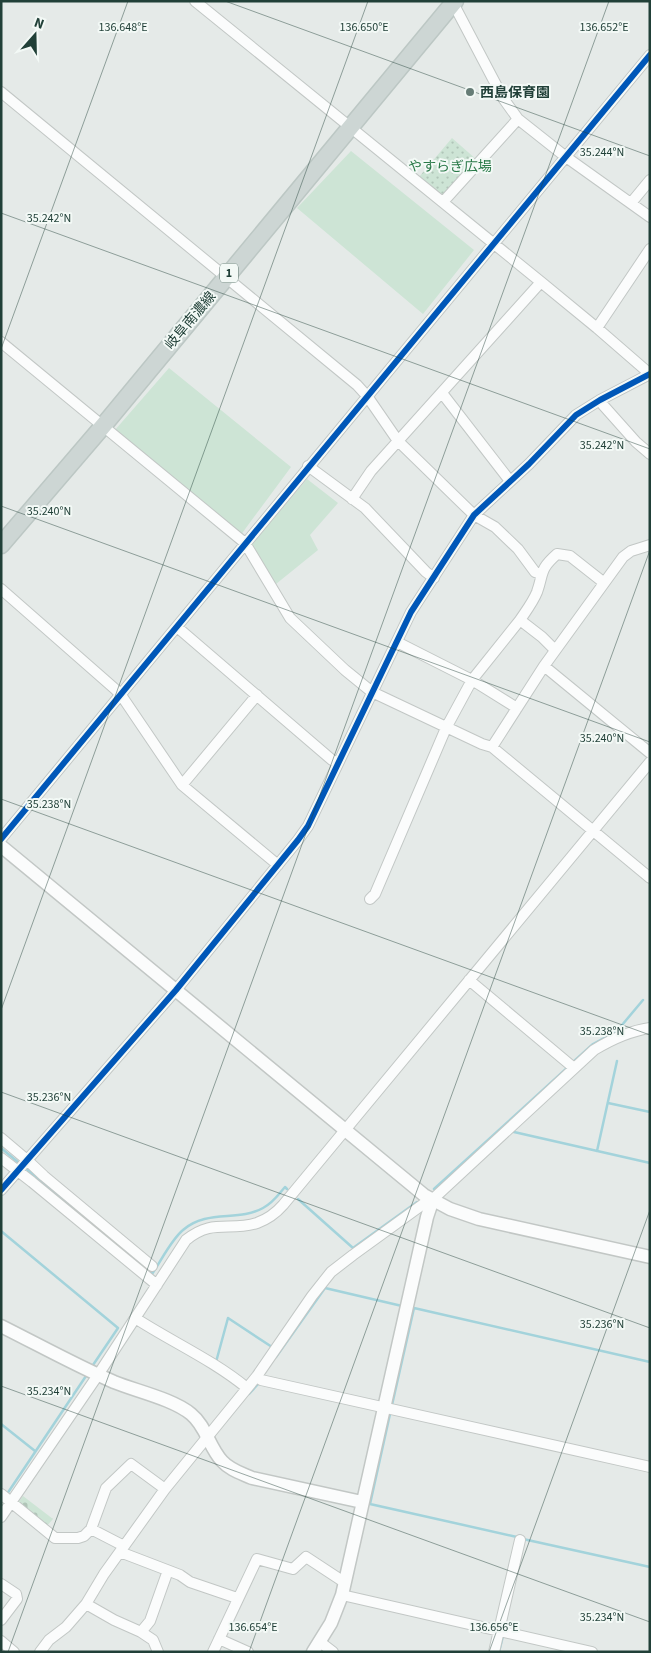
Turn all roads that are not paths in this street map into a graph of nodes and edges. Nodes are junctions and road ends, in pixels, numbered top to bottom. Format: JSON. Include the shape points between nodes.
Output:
{"nodes":[{"id":1,"x":195,"y":1,"type":"edge"},
{"id":2,"x":453,"y":2,"type":"edge"},
{"id":3,"x":650,"y":55,"type":"edge"},
{"id":4,"x":1,"y":92,"type":"edge"},
{"id":5,"x":518,"y":119,"type":"junction"},
{"id":6,"x":350,"y":126,"type":"junction"},
{"id":7,"x":566,"y":157,"type":"junction"},
{"id":8,"x":650,"y":180,"type":"edge"},
{"id":9,"x":443,"y":202,"type":"junction"},
{"id":10,"x":631,"y":203,"type":"junction"},
{"id":11,"x":650,"y":217,"type":"edge"},
{"id":12,"x":494,"y":244,"type":"junction"},
{"id":13,"x":650,"y":249,"type":"edge"},
{"id":14,"x":225,"y":278,"type":"junction"},
{"id":15,"x":541,"y":282,"type":"junction"},
{"id":16,"x":597,"y":328,"type":"junction"},
{"id":17,"x":1,"y":342,"type":"edge"},
{"id":18,"x":442,"y":392,"type":"junction"},
{"id":19,"x":367,"y":396,"type":"junction"},
{"id":20,"x":600,"y":400,"type":"junction"},
{"id":21,"x":102,"y":426,"type":"junction"},
{"id":22,"x":398,"y":441,"type":"junction"},
{"id":23,"x":650,"y":454,"type":"edge"},
{"id":24,"x":308,"y":466,"type":"junction"},
{"id":25,"x":510,"y":481,"type":"junction"},
{"id":26,"x":352,"y":499,"type":"junction"},
{"id":27,"x":474,"y":515,"type":"junction"},
{"id":28,"x":245,"y":543,"type":"junction"},
{"id":29,"x":1,"y":545,"type":"edge"},
{"id":30,"x":650,"y":545,"type":"edge"},
{"id":31,"x":541,"y":574,"type":"junction"},
{"id":32,"x":434,"y":578,"type":"junction"},
{"id":33,"x":603,"y":582,"type":"junction"},
{"id":34,"x":1,"y":589,"type":"edge"},
{"id":35,"x":520,"y":620,"type":"junction"},
{"id":36,"x":177,"y":627,"type":"junction"},
{"id":37,"x":397,"y":642,"type":"junction"},
{"id":38,"x":556,"y":650,"type":"junction"},
{"id":39,"x":544,"y":666,"type":"junction"},
{"id":40,"x":472,"y":680,"type":"junction"},
{"id":41,"x":372,"y":692,"type":"junction"},
{"id":42,"x":121,"y":695,"type":"junction"},
{"id":43,"x":257,"y":695,"type":"junction"},
{"id":44,"x":517,"y":708,"type":"junction"},
{"id":45,"x":446,"y":728,"type":"junction"},
{"id":46,"x":492,"y":747,"type":"junction"},
{"id":47,"x":650,"y":753,"type":"edge"},
{"id":48,"x":650,"y":762,"type":"edge"},
{"id":49,"x":338,"y":763,"type":"junction"},
{"id":50,"x":182,"y":785,"type":"junction"},
{"id":51,"x":592,"y":830,"type":"junction"},
{"id":52,"x":1,"y":839,"type":"edge"},
{"id":53,"x":1,"y":846,"type":"edge"},
{"id":54,"x":278,"y":865,"type":"junction"},
{"id":55,"x":650,"y":878,"type":"edge"},
{"id":56,"x":370,"y":899,"type":"dead end"},
{"id":57,"x":469,"y":980,"type":"junction"},
{"id":58,"x":176,"y":990,"type":"junction"},
{"id":59,"x":650,"y":1028,"type":"edge"},
{"id":60,"x":574,"y":1068,"type":"junction"},
{"id":61,"x":345,"y":1130,"type":"junction"},
{"id":62,"x":1,"y":1138,"type":"edge"},
{"id":63,"x":1,"y":1158,"type":"edge"},
{"id":64,"x":22,"y":1165,"type":"junction"},
{"id":65,"x":1,"y":1190,"type":"edge"},
{"id":66,"x":433,"y":1199,"type":"junction"},
{"id":67,"x":650,"y":1256,"type":"edge"},
{"id":68,"x":134,"y":1259,"type":"junction"},
{"id":69,"x":152,"y":1266,"type":"dead end"},
{"id":70,"x":157,"y":1285,"type":"junction"},
{"id":71,"x":135,"y":1318,"type":"junction"},
{"id":72,"x":1,"y":1326,"type":"edge"},
{"id":73,"x":98,"y":1375,"type":"junction"},
{"id":74,"x":257,"y":1376,"type":"junction"},
{"id":75,"x":247,"y":1388,"type":"junction"},
{"id":76,"x":384,"y":1408,"type":"junction"},
{"id":77,"x":208,"y":1436,"type":"junction"},
{"id":78,"x":650,"y":1467,"type":"edge"},
{"id":79,"x":165,"y":1489,"type":"junction"},
{"id":80,"x":1,"y":1494,"type":"edge"},
{"id":81,"x":11,"y":1502,"type":"junction"},
{"id":82,"x":362,"y":1502,"type":"junction"},
{"id":83,"x":1,"y":1517,"type":"edge"},
{"id":84,"x":91,"y":1529,"type":"junction"},
{"id":85,"x":520,"y":1540,"type":"dead end"},
{"id":86,"x":122,"y":1549,"type":"junction"},
{"id":87,"x":166,"y":1576,"type":"dead end"},
{"id":88,"x":344,"y":1582,"type":"junction"},
{"id":89,"x":1,"y":1584,"type":"edge"},
{"id":90,"x":342,"y":1595,"type":"junction"},
{"id":91,"x":237,"y":1598,"type":"junction"},
{"id":92,"x":86,"y":1604,"type":"junction"},
{"id":93,"x":1,"y":1620,"type":"edge"},
{"id":94,"x":503,"y":1631,"type":"junction"},
{"id":95,"x":141,"y":1632,"type":"junction"},
{"id":96,"x":219,"y":1638,"type":"junction"},
{"id":97,"x":1,"y":1641,"type":"edge"},
{"id":98,"x":316,"y":1647,"type":"edge"},
{"id":99,"x":14,"y":1652,"type":"edge"},
{"id":100,"x":40,"y":1652,"type":"edge"},
{"id":101,"x":158,"y":1652,"type":"edge"},
{"id":102,"x":212,"y":1652,"type":"edge"},
{"id":103,"x":248,"y":1652,"type":"edge"},
{"id":104,"x":333,"y":1652,"type":"edge"},
{"id":105,"x":494,"y":1652,"type":"edge"},
{"id":106,"x":592,"y":1652,"type":"edge"}],
"edges":[{"from":1,"to":6,"type":"street"},
{"from":2,"to":5,"type":"street","via":[[503,98]]},
{"from":2,"to":6,"type":"main road","name":"岐阜南濃線","number":"1"},
{"from":3,"to":7,"type":"street"},
{"from":4,"to":14,"type":"street"},
{"from":5,"to":7,"type":"street"},
{"from":5,"to":9,"type":"street"},
{"from":6,"to":9,"type":"street"},
{"from":6,"to":14,"type":"main road","name":"岐阜南濃線","number":"1"},
{"from":7,"to":10,"type":"street"},
{"from":7,"to":12,"type":"street"},
{"from":8,"to":10,"type":"street"},
{"from":9,"to":12,"type":"street"},
{"from":10,"to":11,"type":"street"},
{"from":12,"to":15,"type":"street"},
{"from":12,"to":19,"type":"street"},
{"from":13,"to":16,"type":"street"},
{"from":14,"to":19,"type":"street"},
{"from":14,"to":21,"type":"main road","name":"岐阜南濃線","number":"1"},
{"from":15,"to":16,"type":"street"},
{"from":15,"to":18,"type":"street"},
{"from":16,"to":20,"type":"street","via":[[650,374]]},
{"from":17,"to":21,"type":"street"},
{"from":18,"to":22,"type":"street"},
{"from":18,"to":25,"type":"street"},
{"from":19,"to":22,"type":"street"},
{"from":19,"to":24,"type":"street"},
{"from":20,"to":23,"type":"street"},
{"from":20,"to":25,"type":"street","via":[[576,414]]},
{"from":21,"to":28,"type":"street"},
{"from":21,"to":29,"type":"main road","name":"岐阜南濃線","number":"1"},
{"from":22,"to":26,"type":"street","via":[[371,471]]},
{"from":22,"to":27,"type":"street"},
{"from":24,"to":26,"type":"street"},
{"from":24,"to":28,"type":"street"},
{"from":25,"to":27,"type":"street"},
{"from":26,"to":32,"type":"street","via":[[365,508]]},
{"from":27,"to":31,"type":"street","via":[[495,527],[518,549],[535,572]]},
{"from":27,"to":32,"type":"street"},
{"from":28,"to":36,"type":"street"},
{"from":28,"to":41,"type":"street","via":[[290,618]]},
{"from":30,"to":33,"type":"street","via":[[623,557]]},
{"from":31,"to":33,"type":"street","via":[[557,554],[570,556]]},
{"from":31,"to":35,"type":"street","via":[[536,594]]},
{"from":32,"to":37,"type":"street","via":[[411,612]]},
{"from":33,"to":38,"type":"street"},
{"from":34,"to":42,"type":"street"},
{"from":35,"to":38,"type":"street"},
{"from":35,"to":40,"type":"street"},
{"from":36,"to":42,"type":"street"},
{"from":36,"to":43,"type":"street"},
{"from":37,"to":40,"type":"street"},
{"from":37,"to":41,"type":"street"},
{"from":38,"to":39,"type":"street"},
{"from":39,"to":44,"type":"street"},
{"from":39,"to":47,"type":"street"},
{"from":40,"to":44,"type":"street"},
{"from":40,"to":45,"type":"street"},
{"from":41,"to":45,"type":"street"},
{"from":41,"to":49,"type":"street"},
{"from":42,"to":50,"type":"street"},
{"from":42,"to":52,"type":"street"},
{"from":43,"to":49,"type":"street"},
{"from":43,"to":50,"type":"street"},
{"from":44,"to":46,"type":"street"},
{"from":45,"to":46,"type":"street"},
{"from":45,"to":56,"type":"street","via":[[375,894]]},
{"from":46,"to":51,"type":"street"},
{"from":48,"to":51,"type":"street"},
{"from":49,"to":54,"type":"street","via":[[308,826]]},
{"from":50,"to":54,"type":"street"},
{"from":51,"to":55,"type":"street"},
{"from":51,"to":57,"type":"street"},
{"from":53,"to":58,"type":"street"},
{"from":54,"to":58,"type":"street"},
{"from":57,"to":60,"type":"street"},
{"from":57,"to":61,"type":"street"},
{"from":58,"to":61,"type":"street"},
{"from":58,"to":64,"type":"street"},
{"from":59,"to":60,"type":"street","via":[[613,1038]]},
{"from":60,"to":66,"type":"street"},
{"from":61,"to":66,"type":"street","via":[[411,1185]]},
{"from":61,"to":70,"type":"street","via":[[275,1213],[256,1223],[211,1227],[196,1232],[186,1240]]},
{"from":62,"to":64,"type":"street"},
{"from":63,"to":64,"type":"street"},
{"from":64,"to":65,"type":"street"},
{"from":64,"to":68,"type":"street","via":[[44,1176]]},
{"from":64,"to":68,"type":"street","via":[[32,1182]]},
{"from":66,"to":67,"type":"street","via":[[479,1219]]},
{"from":66,"to":74,"type":"street","via":[[331,1272]]},
{"from":66,"to":76,"type":"street"},
{"from":68,"to":69,"type":"street"},
{"from":68,"to":70,"type":"street"},
{"from":70,"to":71,"type":"street"},
{"from":71,"to":73,"type":"street"},
{"from":71,"to":75,"type":"street"},
{"from":72,"to":73,"type":"street"},
{"from":73,"to":77,"type":"street","via":[[173,1403],[191,1413]]},
{"from":73,"to":81,"type":"street"},
{"from":74,"to":75,"type":"street"},
{"from":74,"to":76,"type":"street","via":[[261,1380]]},
{"from":75,"to":77,"type":"street"},
{"from":76,"to":78,"type":"street"},
{"from":76,"to":82,"type":"street"},
{"from":77,"to":79,"type":"street"},
{"from":77,"to":82,"type":"street","via":[[215,1452],[235,1471],[252,1478]]},
{"from":79,"to":84,"type":"street","via":[[131,1464],[106,1488]]},
{"from":79,"to":86,"type":"street"},
{"from":80,"to":81,"type":"street"},
{"from":81,"to":83,"type":"street"},
{"from":81,"to":84,"type":"street","via":[[55,1538],[78,1538]]},
{"from":82,"to":88,"type":"street"},
{"from":84,"to":86,"type":"street"},
{"from":85,"to":94,"type":"street"},
{"from":86,"to":91,"type":"street","via":[[190,1582]]},
{"from":86,"to":92,"type":"street"},
{"from":87,"to":95,"type":"street","via":[[150,1621]]},
{"from":88,"to":90,"type":"street"},
{"from":88,"to":91,"type":"street","via":[[306,1557],[293,1569],[257,1558]]},
{"from":89,"to":93,"type":"street","via":[[16,1594],[17,1600]]},
{"from":90,"to":94,"type":"street"},
{"from":90,"to":98,"type":"street","via":[[331,1623]]},
{"from":91,"to":96,"type":"street"},
{"from":92,"to":95,"type":"street"},
{"from":92,"to":100,"type":"street"},
{"from":94,"to":105,"type":"street"},
{"from":94,"to":106,"type":"street"},
{"from":95,"to":101,"type":"street","via":[[153,1640]]},
{"from":96,"to":102,"type":"street"},
{"from":96,"to":103,"type":"street"},
{"from":97,"to":99,"type":"street"},
{"from":98,"to":104,"type":"street"}]}
